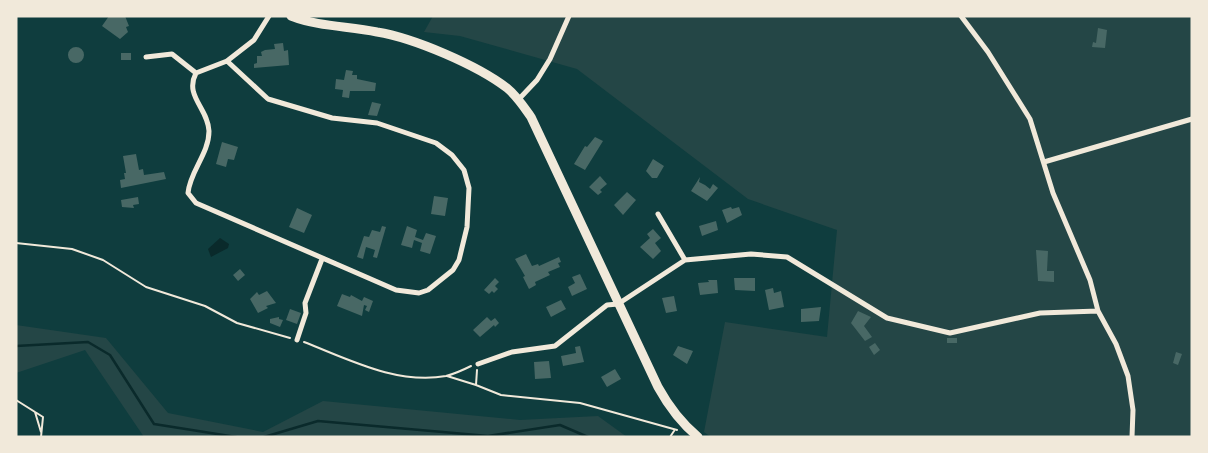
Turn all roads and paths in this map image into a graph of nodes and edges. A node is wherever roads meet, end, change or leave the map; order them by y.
1 (269, 16) edge
2 (291, 16) edge
3 (569, 16) edge
4 (960, 16) edge
5 (146, 57) dead end
6 (227, 61) junction
7 (196, 73) junction
8 (518, 99) junction
9 (1192, 119) edge
10 (1044, 162) junction
11 (658, 214) dead end
12 (16, 243) edge
13 (322, 259) junction
14 (686, 260) junction
15 (618, 304) junction
16 (1098, 311) junction
17 (297, 340) junction
18 (478, 364) junction
19 (446, 376) junction
20 (476, 385) junction
21 (16, 400) edge
22 (35, 410) junction
23 (687, 428) junction
24 (674, 431) junction
25 (42, 436) edge
26 (670, 437) edge
27 (698, 437) edge
28 (1132, 437) edge

1 - 6 street
2 - 8 main road
3 - 8 street
4 - 10 street
5 - 7 street
6 - 7 street
6 - 13 street
7 - 13 street
8 - 15 main road
9 - 10 street
10 - 16 street
11 - 14 street
12 - 17 path
13 - 17 street
14 - 15 street
14 - 16 street
15 - 18 street
15 - 23 main road
16 - 28 street
17 - 19 path
18 - 19 path
18 - 20 path
19 - 20 path
20 - 24 path
21 - 22 path
22 - 25 path
22 - 25 path
23 - 24 path
23 - 27 main road
24 - 26 path

